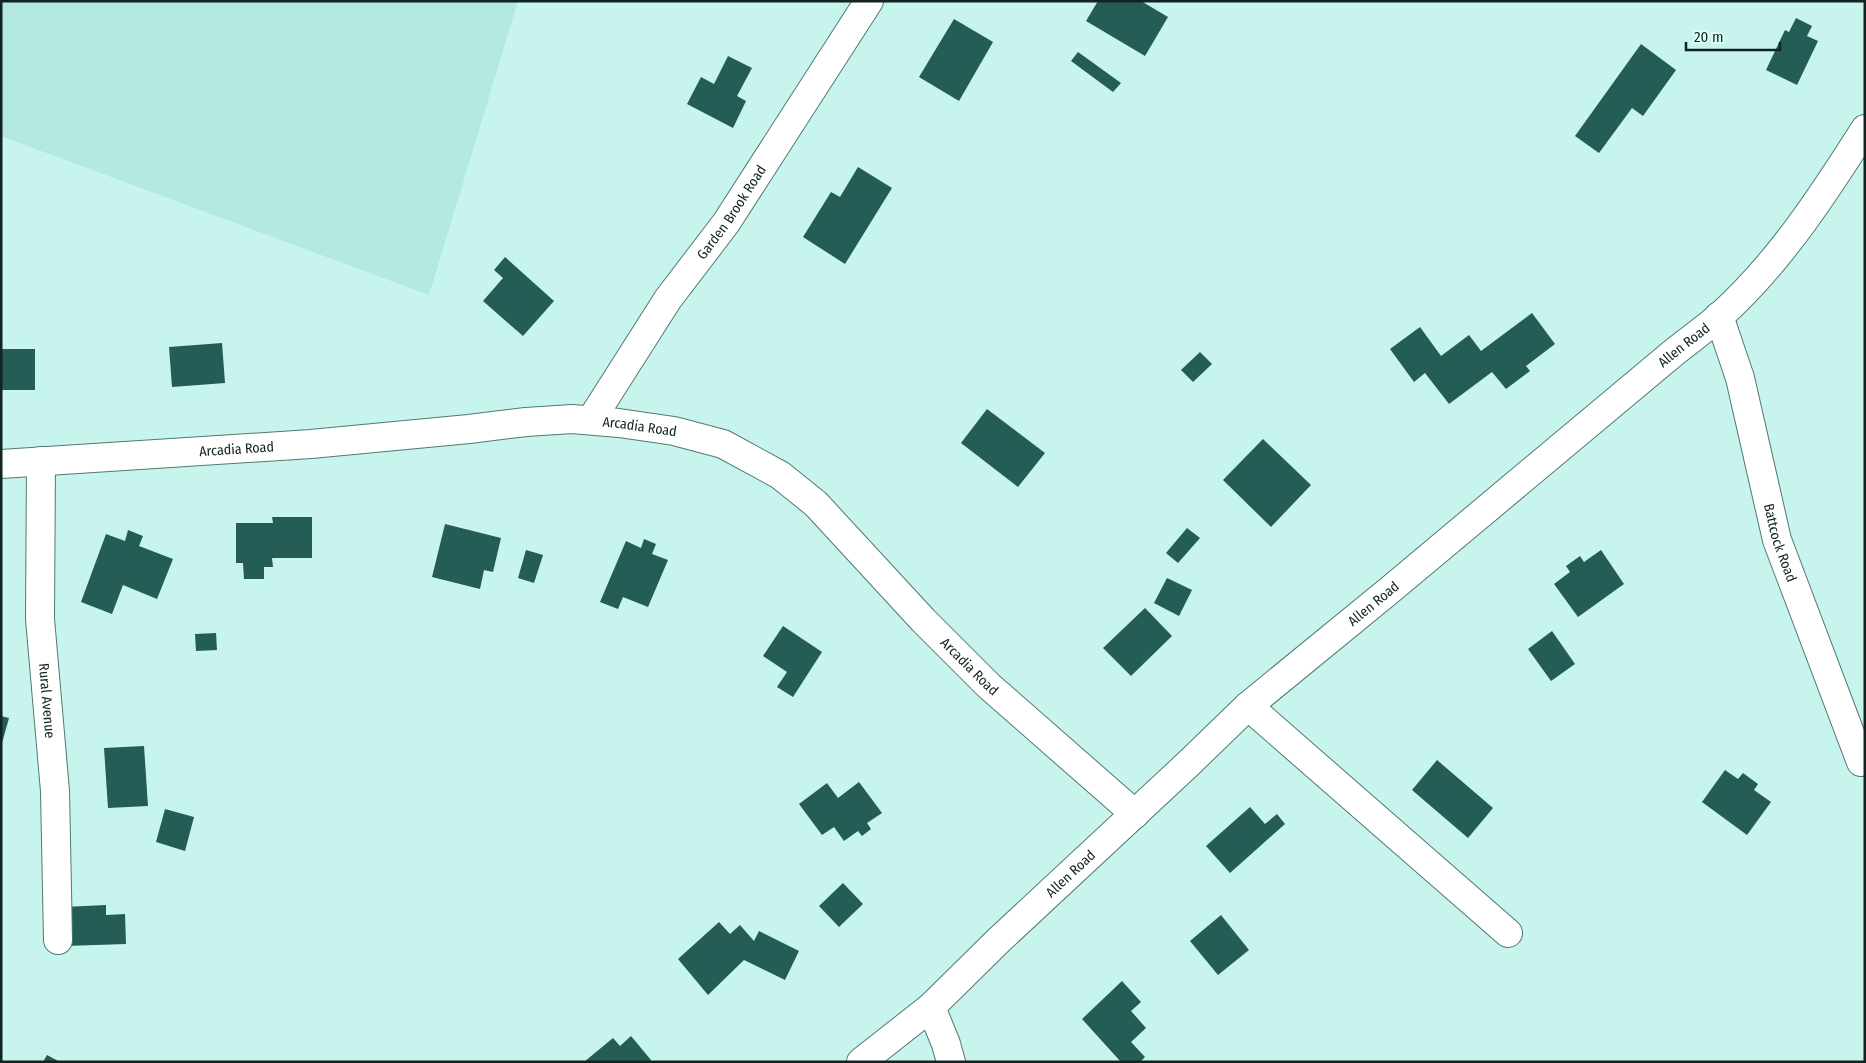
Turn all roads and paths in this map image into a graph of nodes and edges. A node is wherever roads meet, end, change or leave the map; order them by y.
1 (869, 1) edge
2 (1865, 129) edge
3 (1719, 316) junction
4 (590, 420) junction
5 (41, 461) junction
6 (1, 464) edge
7 (1248, 706) junction
8 (1861, 762) dead end
9 (1136, 814) junction
10 (1508, 933) dead end
11 (58, 940) dead end
12 (931, 1007) junction
13 (861, 1062) edge
14 (951, 1062) edge

1 - 4 street, Garden Brook Road
2 - 3 street, Allen Road
3 - 7 street, Allen Road
3 - 8 street, Battcock Road
4 - 5 street, Arcadia Road
4 - 9 street, Arcadia Road
5 - 6 street, Arcadia Road
5 - 11 street, Rural Avenue
7 - 9 street, Allen Road
7 - 10 street
9 - 12 street, Allen Road
12 - 13 street, Allen Road
12 - 14 street

